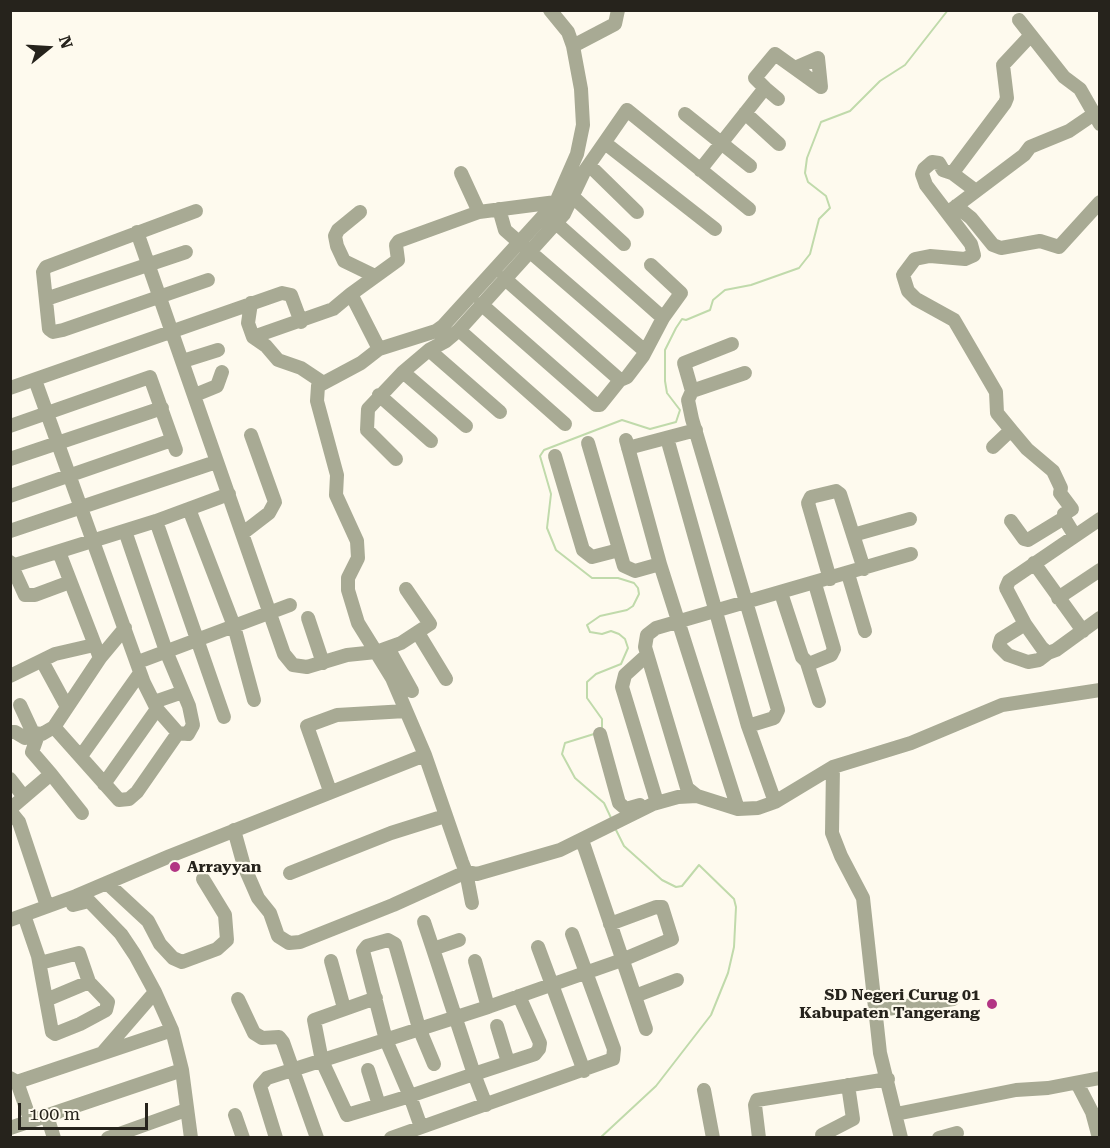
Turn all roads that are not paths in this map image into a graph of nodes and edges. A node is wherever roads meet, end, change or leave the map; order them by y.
1 (618, 10) edge
2 (555, 13) edge
3 (1019, 20) dead end
4 (1030, 34) junction
5 (573, 46) junction
6 (795, 68) dead end
7 (765, 88) junction
8 (778, 99) dead end
9 (745, 113) junction
10 (685, 114) dead end
11 (1097, 119) edge
12 (604, 143) junction
13 (722, 143) junction
14 (779, 144) dead end
15 (589, 165) junction
16 (750, 166) dead end
17 (700, 170) junction
18 (461, 173) dead end
19 (952, 173) junction
20 (976, 191) junction
21 (573, 196) junction
22 (556, 202) junction
23 (1100, 202) edge
24 (499, 209) junction
25 (748, 209) dead end
26 (951, 209) junction
27 (196, 211) dead end
28 (360, 212) dead end
29 (479, 212) junction
30 (637, 212) dead end
31 (556, 223) junction
32 (715, 229) dead end
33 (137, 232) junction
34 (520, 242) junction
35 (624, 244) dead end
36 (186, 252) dead end
37 (531, 252) junction
38 (149, 264) junction
39 (651, 266) dead end
40 (375, 276) junction
41 (504, 278) junction
42 (208, 280) dead end
43 (351, 294) junction
44 (161, 297) junction
45 (46, 299) junction
46 (251, 303) junction
47 (481, 304) junction
48 (663, 318) junction
49 (301, 322) junction
50 (459, 330) junction
51 (171, 331) junction
52 (253, 337) junction
53 (732, 344) dead end
54 (379, 349) junction
55 (218, 350) dead end
56 (429, 350) junction
57 (645, 351) junction
58 (183, 361) junction
59 (222, 372) dead end
60 (403, 372) junction
61 (745, 373) dead end
62 (35, 380) junction
63 (620, 380) junction
64 (321, 382) junction
65 (10, 388) edge
66 (692, 391) junction
67 (379, 394) junction
68 (195, 395) junction
69 (162, 408) junction
70 (500, 412) dead end
71 (48, 413) junction
72 (565, 424) dead end
73 (10, 426) edge
74 (466, 426) dead end
75 (696, 430) junction
76 (1011, 430) junction
77 (251, 435) dead end
78 (667, 438) junction
79 (431, 441) dead end
80 (58, 442) junction
81 (588, 443) dead end
82 (993, 447) dead end
83 (555, 456) dead end
84 (10, 459) edge
85 (396, 459) dead end
86 (216, 462) junction
87 (70, 474) junction
88 (229, 494) junction
89 (10, 496) edge
90 (189, 509) junction
91 (82, 510) junction
92 (1064, 518) junction
93 (910, 519) dead end
94 (1100, 519) edge
95 (156, 521) junction
96 (1011, 521) dead end
97 (10, 531) edge
98 (125, 531) junction
99 (243, 533) junction
100 (853, 535) junction
101 (1075, 536) junction
102 (93, 541) junction
103 (620, 550) junction
104 (59, 552) junction
105 (911, 554) dead end
106 (1034, 563) junction
107 (11, 564) edge
108 (660, 564) junction
109 (864, 569) junction
110 (1100, 570) edge
111 (848, 574) junction
112 (830, 579) junction
113 (70, 582) junction
114 (815, 584) junction
115 (406, 589) dead end
116 (781, 593) junction
117 (1058, 598) junction
118 (748, 603) junction
119 (290, 605) dead end
120 (717, 612) junction
121 (271, 614) junction
122 (308, 618) dead end
123 (443, 618) dead end
124 (1100, 618) edge
125 (680, 622) junction
126 (430, 624) junction
127 (1025, 624) junction
128 (234, 626) junction
129 (125, 628) junction
130 (865, 631) dead end
131 (1083, 631) junction
132 (418, 633) junction
133 (196, 639) junction
134 (382, 650) junction
135 (166, 651) junction
136 (97, 652) junction
137 (1048, 652) junction
138 (647, 655) junction
139 (42, 662) junction
140 (323, 663) junction
141 (807, 663) junction
142 (139, 668) junction
143 (10, 676) edge
144 (446, 679) dead end
145 (1100, 690) edge
146 (412, 691) dead end
147 (183, 692) junction
148 (254, 700) dead end
149 (819, 701) dead end
150 (20, 705) dead end
151 (155, 706) junction
152 (67, 707) junction
153 (406, 711) junction
154 (224, 717) dead end
155 (748, 726) junction
156 (54, 727) junction
157 (10, 732) edge
158 (177, 733) junction
159 (36, 734) junction
160 (600, 734) dead end
161 (425, 754) junction
162 (81, 756) junction
163 (833, 767) junction
164 (51, 774) junction
165 (10, 779) edge
166 (104, 784) junction
167 (330, 791) junction
168 (692, 792) junction
169 (24, 797) junction
170 (656, 799) junction
171 (775, 802) junction
172 (738, 809) junction
173 (10, 810) edge
174 (81, 813) dead end
175 (445, 816) junction
176 (234, 830) junction
177 (17, 837) edge
178 (582, 840) junction
179 (466, 872) junction
180 (290, 873) dead end
181 (203, 879) dead end
182 (107, 883) junction
183 (472, 903) dead end
184 (49, 909) junction
185 (24, 915) junction
186 (10, 920) edge
187 (424, 922) dead end
188 (610, 924) junction
189 (572, 934) dead end
190 (459, 940) dead end
191 (538, 947) dead end
192 (433, 949) junction
193 (622, 960) junction
194 (331, 961) dead end
195 (475, 961) dead end
196 (40, 963) junction
197 (586, 973) junction
198 (677, 980) dead end
199 (89, 982) junction
200 (553, 983) junction
201 (155, 992) junction
202 (519, 996) junction
203 (635, 996) junction
204 (376, 998) junction
205 (238, 999) dead end
206 (953, 999) dead end
207 (46, 1000) junction
208 (488, 1007) junction
209 (344, 1008) junction
210 (874, 1011) junction
211 (454, 1019) junction
212 (497, 1026) dead end
213 (419, 1028) junction
214 (646, 1029) dead end
215 (172, 1030) junction
216 (386, 1040) junction
217 (102, 1053) junction
218 (322, 1061) junction
219 (508, 1062) junction
220 (434, 1064) dead end
221 (292, 1069) junction
222 (182, 1070) junction
223 (368, 1070) dead end
224 (584, 1071) junction
225 (474, 1074) junction
226 (1100, 1078) edge
227 (888, 1079) junction
228 (14, 1080) edge
229 (1077, 1083) junction
230 (849, 1085) junction
231 (704, 1090) dead end
232 (410, 1096) junction
233 (379, 1105) junction
234 (486, 1105) junction
235 (186, 1110) junction
236 (896, 1114) junction
237 (235, 1115) dead end
238 (47, 1116) junction
239 (31, 1122) junction
240 (421, 1127) junction
241 (14, 1131) edge
242 (957, 1133) dead end
243 (54, 1137) edge
244 (108, 1137) edge
245 (191, 1137) edge
246 (243, 1137) edge
247 (276, 1137) edge
248 (317, 1137) edge
249 (391, 1137) edge
250 (713, 1137) edge
251 (759, 1137) edge
252 (818, 1137) edge
253 (901, 1137) edge
254 (939, 1137) edge
255 (1099, 1137) edge

1 - 5 street
2 - 5 street
3 - 4 street
4 - 11 street
4 - 19 street
5 - 22 street
6 - 7 street
7 - 8 street
7 - 9 street
9 - 13 street
9 - 14 street
10 - 13 street
11 - 20 street
12 - 15 street
12 - 17 street
12 - 32 street
13 - 16 street
13 - 17 street
15 - 21 street
15 - 30 street
17 - 25 street
18 - 29 street
19 - 20 street
19 - 26 street
20 - 26 street
21 - 31 street
21 - 35 street
22 - 24 street
22 - 34 street
23 - 26 street
24 - 29 street
24 - 34 street
26 - 76 street
27 - 33 street
28 - 40 street
29 - 40 street
31 - 37 street
31 - 48 street
33 - 38 street
33 - 45 street
34 - 37 street
34 - 54 street
36 - 38 street
37 - 41 street
37 - 57 street
38 - 44 street
38 - 45 street
39 - 48 street
40 - 43 street
41 - 47 street
41 - 63 street
42 - 44 street
43 - 49 street
43 - 54 street
44 - 45 street
44 - 51 street
46 - 49 street
46 - 51 street
46 - 52 street
47 - 50 street
47 - 63 street
48 - 57 street
49 - 52 street
50 - 56 street
50 - 72 street
51 - 58 street
51 - 62 street
52 - 64 street
53 - 66 street
54 - 64 street
55 - 58 street
56 - 60 street
56 - 70 street
57 - 63 street
58 - 68 street
59 - 68 street
60 - 67 street
60 - 74 street
61 - 66 street
62 - 65 street
62 - 71 street
64 - 134 street
66 - 75 street
67 - 79 street
67 - 85 street
68 - 86 street
69 - 71 street
69 - 80 street
69 - 87 street
71 - 73 street
71 - 80 street
75 - 78 street
75 - 118 street
76 - 82 street
76 - 92 street
77 - 99 street
78 - 108 street
78 - 120 street
80 - 84 street
80 - 87 street
81 - 103 street
83 - 103 street
86 - 88 street
86 - 91 street
87 - 89 street
87 - 91 street
88 - 90 street
88 - 99 street
90 - 95 street
90 - 128 street
91 - 97 street
91 - 102 street
92 - 96 street
92 - 101 street
93 - 100 street
94 - 101 street
95 - 98 street
95 - 133 street
98 - 102 street
98 - 135 street
99 - 121 street
100 - 109 street
100 - 112 street
101 - 106 street
102 - 104 street
102 - 129 street
103 - 108 street
104 - 107 street
104 - 113 street
105 - 109 street
106 - 117 street
106 - 127 street
107 - 113 street
108 - 125 street
109 - 111 street
110 - 117 street
111 - 112 street
111 - 130 street
112 - 114 street
113 - 136 street
114 - 116 street
114 - 141 street
115 - 126 street
116 - 118 street
116 - 141 street
117 - 131 street
118 - 120 street
118 - 155 street
119 - 121 street
120 - 125 street
120 - 155 street
121 - 128 street
121 - 140 street
122 - 140 street
123 - 126 street
124 - 131 street
125 - 138 street
125 - 172 street
126 - 132 street
127 - 137 street
127 - 137 street
128 - 133 street
128 - 148 street
129 - 136 street
129 - 142 street
131 - 137 street
132 - 134 street
132 - 144 street
133 - 135 street
133 - 154 street
134 - 140 street
134 - 146 street
134 - 153 street
135 - 142 street
135 - 147 street
136 - 139 street
136 - 152 street
138 - 168 street
138 - 170 street
139 - 143 street
139 - 152 street
141 - 149 street
142 - 151 street
142 - 162 street
145 - 163 street
147 - 151 street
147 - 158 street
150 - 159 street
151 - 158 street
151 - 166 street
152 - 156 street
153 - 161 street
153 - 167 street
155 - 171 street
156 - 159 street
156 - 162 street
157 - 159 street
158 - 166 street
159 - 164 street
160 - 170 street
161 - 167 street
161 - 175 street
162 - 166 street
163 - 171 street
163 - 210 street
164 - 169 street
164 - 174 street
165 - 169 street
167 - 176 street
168 - 170 street
168 - 172 street
168 - 178 street
169 - 173 street
171 - 172 street
173 - 177 street
175 - 179 street
175 - 180 street
176 - 179 street
176 - 182 street
177 - 184 street
178 - 179 street
178 - 188 street
179 - 183 street
181 - 182 street
182 - 184 street
184 - 185 street
184 - 201 street
185 - 186 street
185 - 196 street
187 - 192 street
188 - 193 street
188 - 193 street
189 - 197 street
190 - 192 street
191 - 200 street
192 - 211 street
193 - 197 street
193 - 203 street
194 - 209 street
195 - 208 street
196 - 199 street
196 - 207 street
197 - 200 street
197 - 224 street
198 - 203 street
199 - 207 street
199 - 207 street
200 - 202 street
200 - 224 street
201 - 215 street
201 - 217 street
202 - 208 street
202 - 219 street
203 - 214 street
204 - 209 street
204 - 213 street
204 - 216 street
205 - 221 street
206 - 210 street
208 - 211 street
209 - 218 street
210 - 227 street
211 - 213 street
211 - 225 street
212 - 219 street
213 - 216 street
213 - 220 street
215 - 217 street
215 - 222 street
216 - 218 street
216 - 232 street
217 - 228 street
218 - 221 street
218 - 233 street
219 - 225 street
221 - 247 street
221 - 248 street
222 - 235 street
222 - 238 street
223 - 233 street
224 - 234 street
225 - 232 street
225 - 234 street
226 - 229 street
227 - 230 street
227 - 236 street
228 - 239 street
229 - 236 street
229 - 255 street
230 - 251 street
230 - 252 street
231 - 250 street
232 - 233 street
232 - 240 street
234 - 240 street
235 - 244 street
235 - 245 street
236 - 253 street
237 - 246 street
238 - 239 street
238 - 243 street
239 - 241 street
240 - 249 street
242 - 254 street

